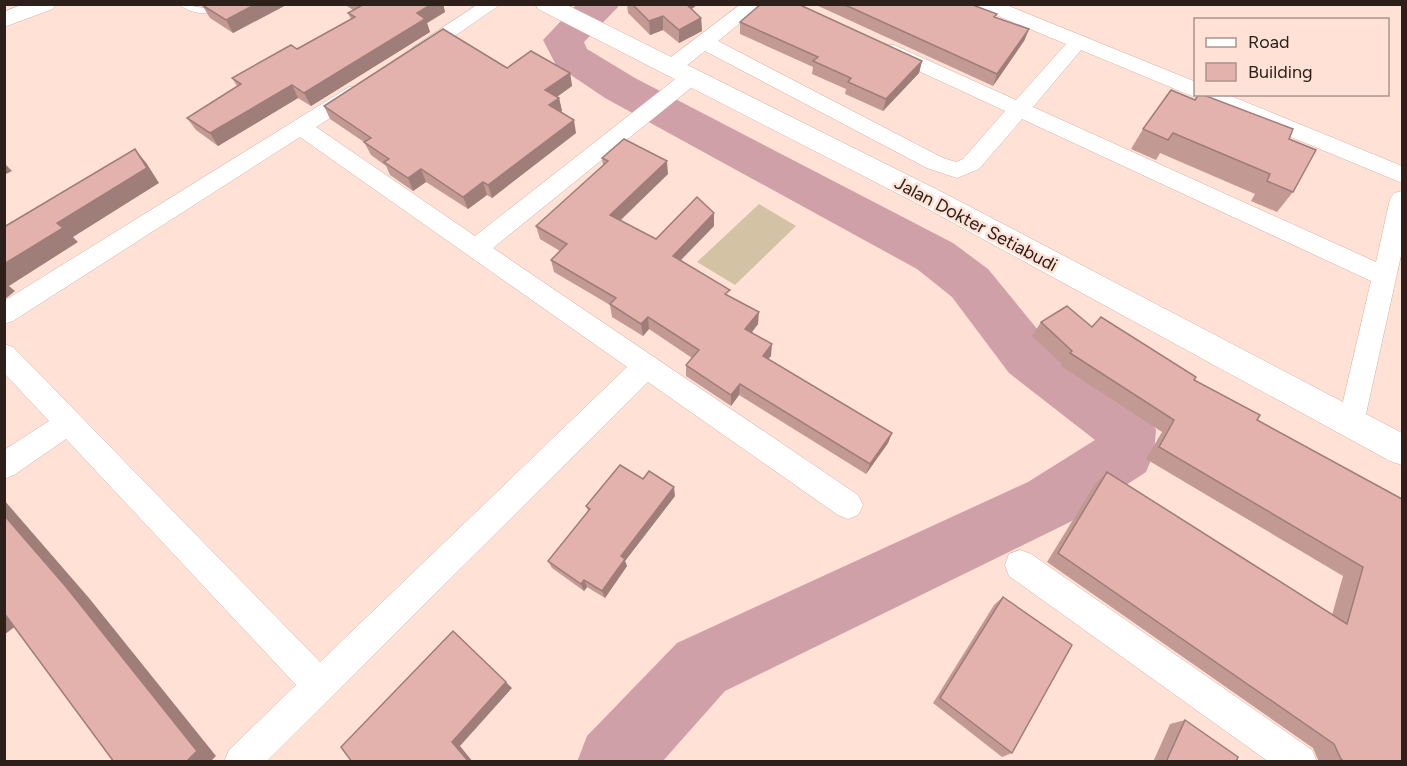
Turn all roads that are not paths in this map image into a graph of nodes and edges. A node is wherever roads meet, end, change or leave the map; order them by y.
1 (183, 4) edge
2 (225, 4) edge
3 (492, 4) edge
4 (754, 4) edge
5 (986, 4) edge
6 (45, 5) edge
7 (554, 9) edge
8 (4, 20) edge
9 (866, 39) edge
10 (704, 42) junction
11 (1078, 42) junction
12 (396, 66) edge
13 (377, 78) edge
14 (676, 81) junction
15 (1194, 89) edge
16 (1211, 96) edge
17 (1019, 109) junction
18 (300, 128) junction
19 (1402, 175) edge
20 (1402, 199) edge
21 (475, 249) junction
22 (1386, 277) junction
23 (4, 314) edge
24 (4, 355) edge
25 (645, 367) junction
26 (68, 423) junction
27 (1352, 423) junction
28 (1402, 450) edge
29 (4, 466) edge
30 (848, 505) dead end
31 (1020, 565) dead end
32 (319, 685) junction
33 (241, 762) edge
34 (1300, 762) edge

1 - 2 lane
3 - 12 street
4 - 10 street
5 - 11 street
6 - 8 main road
7 - 14 main road, Jalan Dokter Setiabudi
9 - 17 street
10 - 14 street
10 - 17 street
11 - 15 street
11 - 17 street
13 - 18 street
14 - 21 street
14 - 27 main road, Jalan Dokter Setiabudi
16 - 19 street
17 - 22 street
18 - 21 street
18 - 23 street
20 - 22 street
21 - 25 street
22 - 27 street
24 - 26 street
25 - 30 street
25 - 32 street
26 - 29 street
26 - 32 street
27 - 28 main road, Jalan Dokter Setiabudi
31 - 34 street
32 - 33 street

